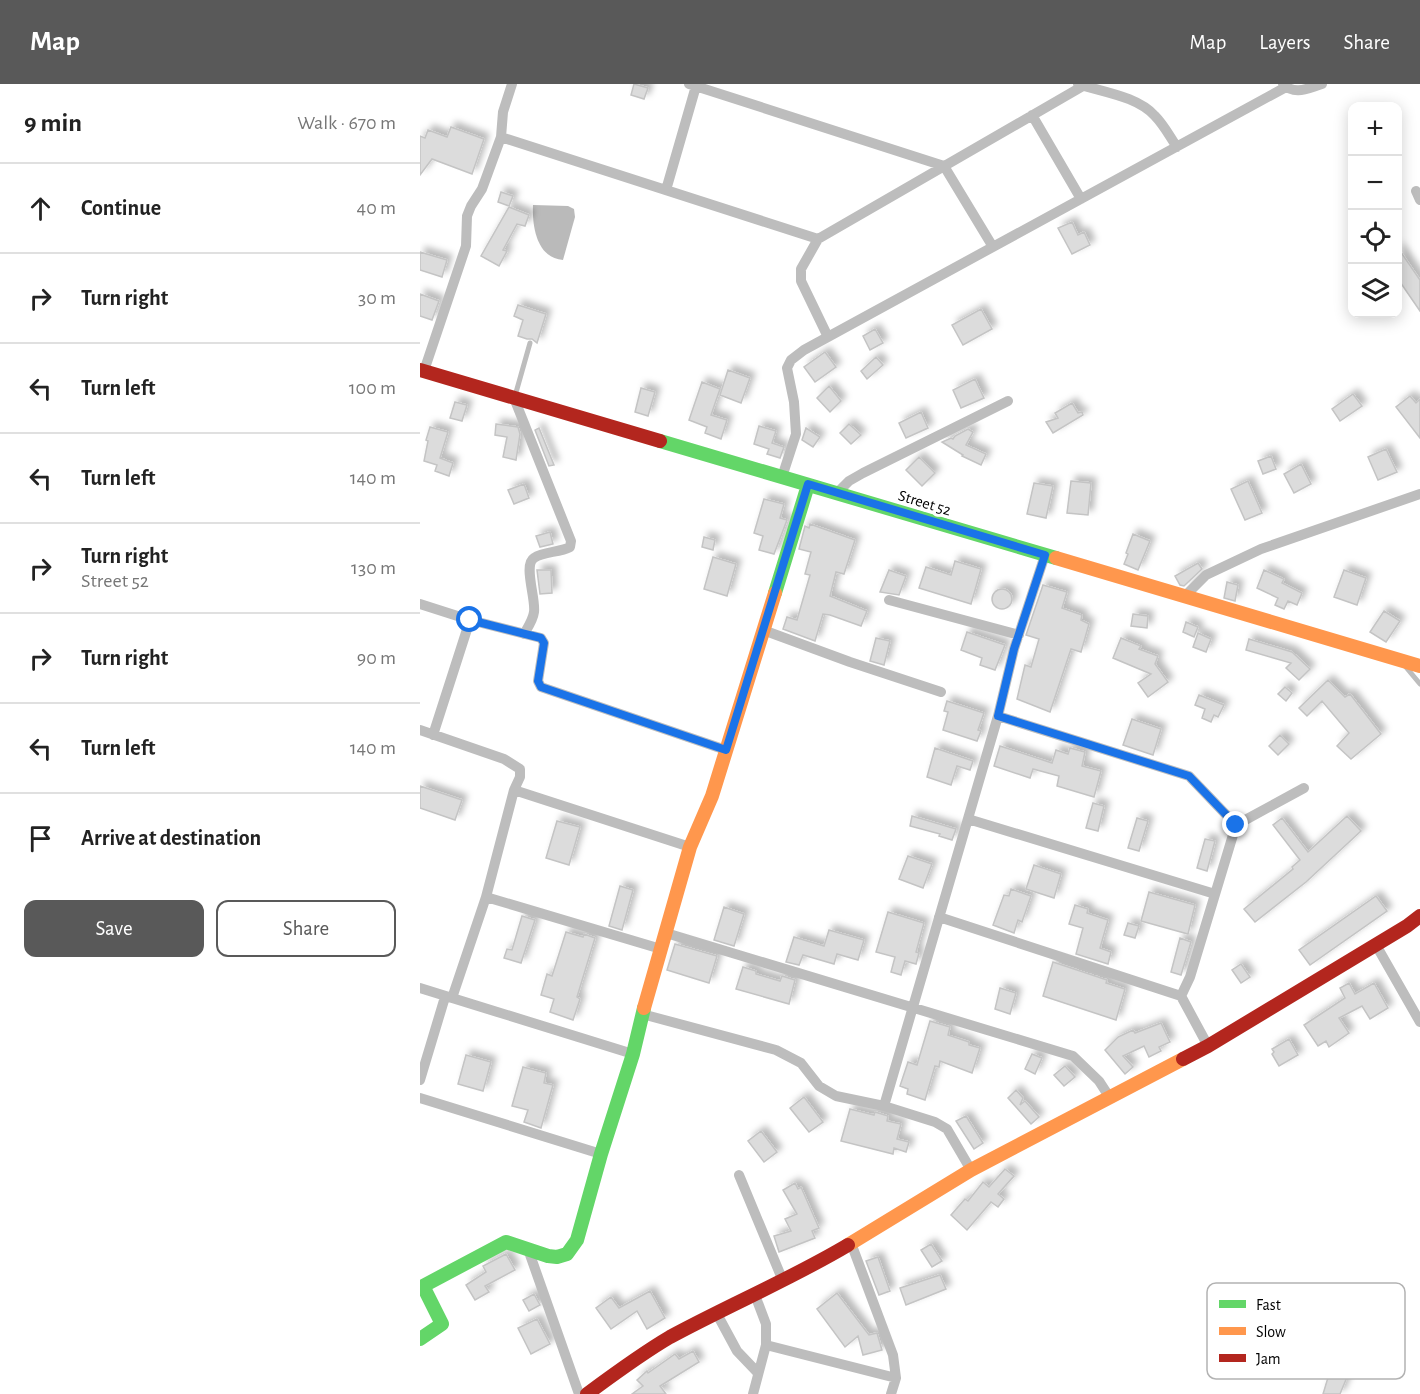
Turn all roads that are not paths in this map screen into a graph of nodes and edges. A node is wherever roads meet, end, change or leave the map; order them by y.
1 (512, 84) edge
2 (1322, 84) edge
3 (692, 85) edge
4 (1080, 85) edge
5 (1285, 85) edge
6 (1032, 115) junction
7 (501, 137) junction
8 (1177, 147) junction
9 (944, 166) junction
10 (666, 190) junction
11 (1081, 199) junction
12 (818, 239) junction
13 (993, 247) junction
14 (828, 337) junction
15 (530, 343) dead end
16 (422, 370) edge
17 (514, 398) junction
18 (1008, 401) dead end
19 (782, 477) junction
20 (808, 484) junction
21 (837, 493) junction
22 (1420, 494) edge
23 (1045, 555) junction
24 (1185, 596) junction
25 (889, 600) dead end
26 (420, 604) edge
27 (470, 620) junction
28 (763, 630) junction
29 (524, 634) junction
30 (1019, 635) junction
31 (1401, 660) junction
32 (1420, 666) edge
33 (1420, 684) edge
34 (941, 692) dead end
35 (998, 716) junction
36 (420, 730) edge
37 (433, 735) junction
38 (726, 750) junction
39 (1304, 788) dead end
40 (514, 790) junction
41 (968, 819) junction
42 (1236, 825) junction
43 (690, 846) junction
44 (1215, 894) junction
45 (486, 897) junction
46 (1420, 916) edge
47 (939, 917) junction
48 (666, 933) junction
49 (1376, 945) junction
50 (661, 949) junction
51 (420, 988) edge
52 (1181, 996) junction
53 (448, 997) junction
54 (913, 1008) junction
55 (642, 1014) junction
56 (1420, 1022) edge
57 (1208, 1046) junction
58 (633, 1054) junction
59 (420, 1080) edge
60 (420, 1098) edge
61 (1110, 1098) junction
62 (884, 1106) junction
63 (601, 1154) junction
64 (971, 1170) junction
65 (739, 1175) dead end
66 (851, 1243) junction
67 (528, 1249) junction
68 (783, 1281) junction
69 (755, 1295) junction
70 (717, 1314) junction
71 (420, 1339) edge
72 (766, 1345) junction
73 (758, 1373) junction
74 (896, 1377) junction
75 (579, 1394) edge
76 (587, 1394) edge
77 (753, 1394) edge
78 (891, 1394) edge

1 - 7 street
2 - 5 street
3 - 9 street
3 - 10 street
4 - 6 street
4 - 8 street
5 - 8 street
6 - 9 street
6 - 11 street
7 - 10 street
7 - 16 street
8 - 11 street
9 - 12 street
9 - 13 street
10 - 12 street
11 - 13 street
12 - 14 street
13 - 14 street
14 - 19 street
15 - 17 lane
16 - 17 street, Street 52
17 - 19 street, Street 52
17 - 29 street
18 - 21 street
19 - 20 street, Street 52
20 - 21 street, Street 52
20 - 28 street
21 - 23 street, Street 52
22 - 24 street
23 - 24 street, Street 52
23 - 30 street
24 - 31 street, Street 52
25 - 30 street
26 - 27 street
27 - 29 street
27 - 37 street
28 - 34 street
28 - 38 street
29 - 38 street
30 - 35 street
31 - 32 street, Street 52
31 - 33 lane
35 - 41 street
35 - 42 street
36 - 37 street
37 - 40 street
38 - 43 street
39 - 42 street
40 - 43 street
40 - 45 street
41 - 44 street
41 - 47 street
42 - 44 street
43 - 48 street
44 - 52 street
45 - 50 street
45 - 53 street
46 - 49 street
47 - 52 street
47 - 54 street
48 - 50 street
48 - 54 street
49 - 56 street
49 - 57 street
50 - 55 street
51 - 53 street
52 - 57 street
53 - 58 street
53 - 59 street
54 - 61 street
54 - 62 street
55 - 58 street
55 - 62 street
57 - 61 street
58 - 63 street
60 - 63 street
61 - 64 street
62 - 64 street
63 - 67 street
64 - 66 street
65 - 68 street
66 - 68 street
66 - 74 street
67 - 71 street
67 - 75 street
68 - 69 street
69 - 70 street
69 - 72 street
70 - 73 street
70 - 76 street
72 - 73 street
72 - 74 street
73 - 77 street
74 - 78 street

